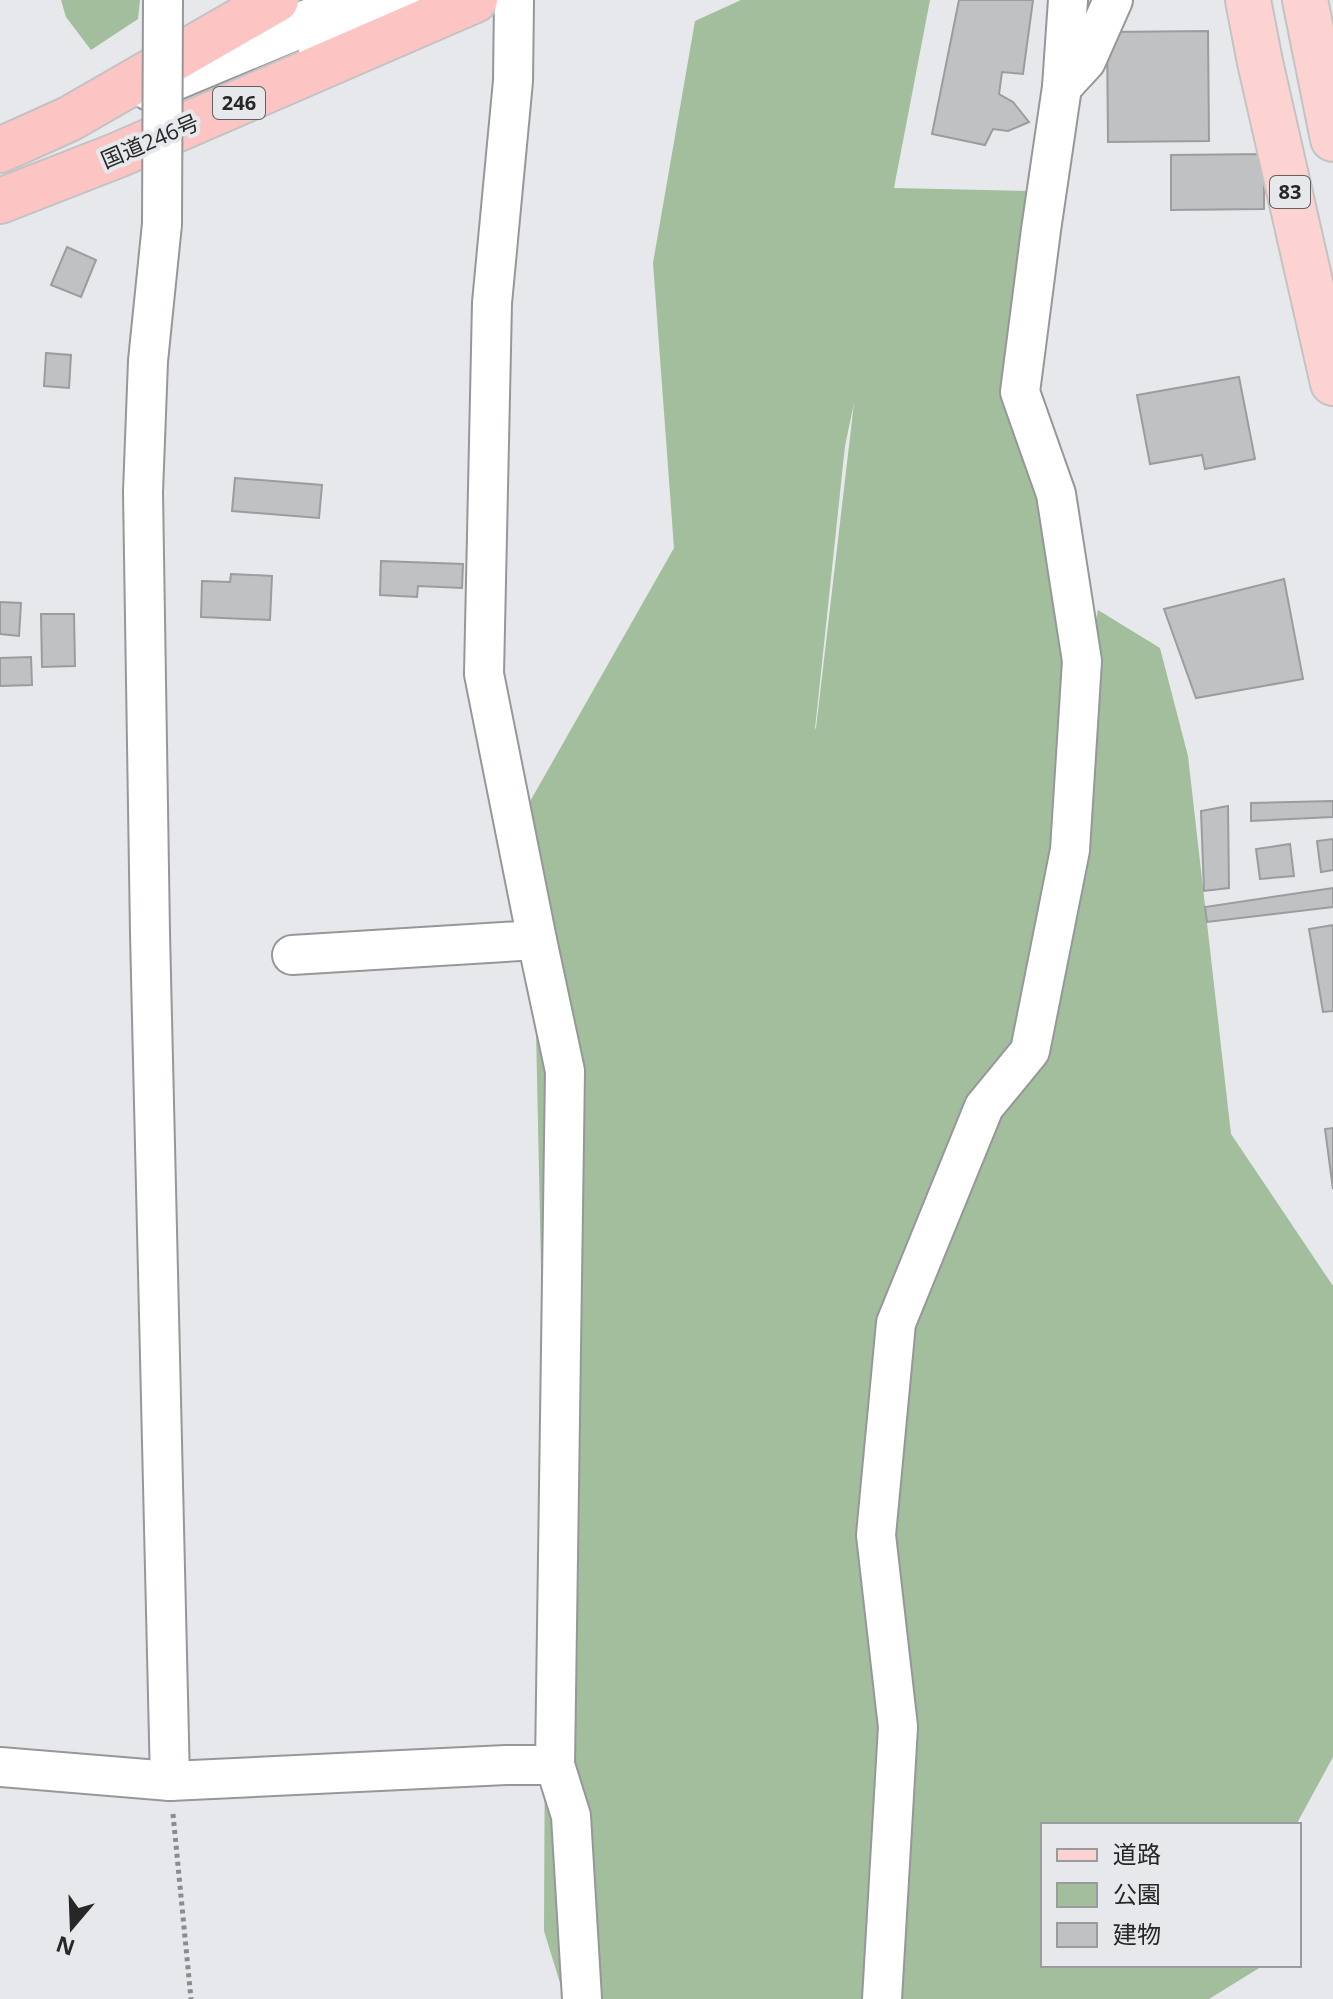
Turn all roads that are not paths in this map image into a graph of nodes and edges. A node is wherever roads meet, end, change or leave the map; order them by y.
1 (163, 0) edge
2 (276, 0) edge
3 (361, 0) edge
4 (411, 0) edge
5 (475, 0) edge
6 (514, 0) edge
7 (1068, 0) edge
8 (1113, 0) edge
9 (1248, 0) edge
10 (1305, 0) edge
11 (1062, 87) junction
12 (69, 119) junction
13 (1333, 139) edge
14 (0, 150) edge
15 (118, 155) junction
16 (0, 201) edge
17 (1333, 383) edge
18 (537, 940) junction
19 (292, 955) dead end
20 (555, 1765) junction
21 (0, 1767) edge
22 (170, 1781) junction
23 (582, 1999) edge
24 (882, 1999) edge

1 - 22 street, bridge
2 - 12 highway
3 - 12 street
4 - 15 street
5 - 15 highway, 国道246号 / 246
6 - 18 street
7 - 11 street
8 - 11 street
9 - 17 main road, 83
10 - 13 main road
11 - 24 street
12 - 14 highway
15 - 16 highway, 国道246号 / 246
18 - 19 street
18 - 20 street
20 - 22 street
20 - 23 street
21 - 22 street

